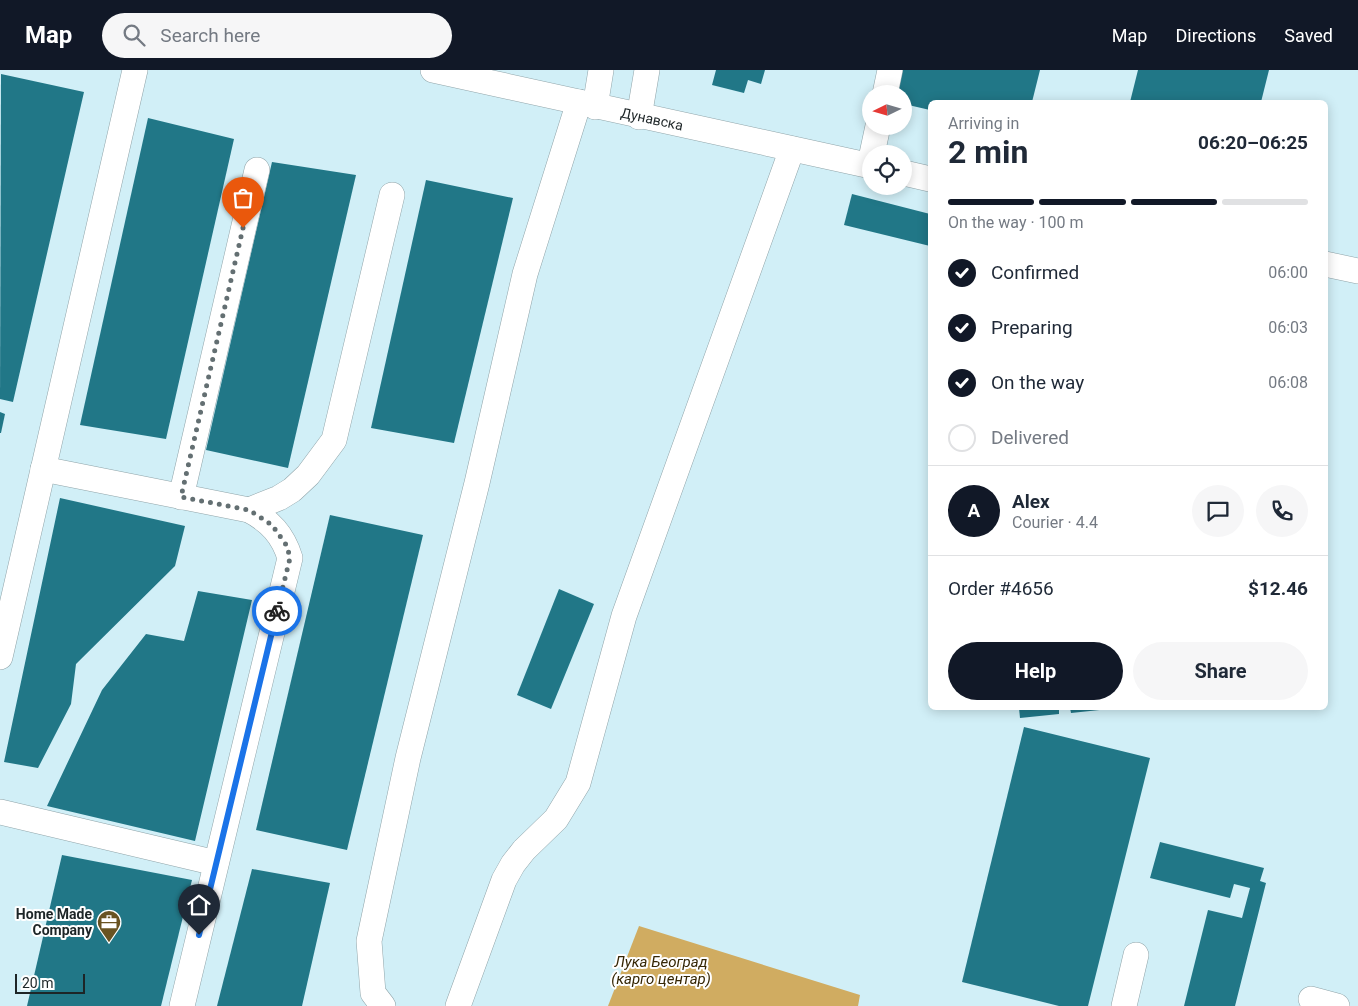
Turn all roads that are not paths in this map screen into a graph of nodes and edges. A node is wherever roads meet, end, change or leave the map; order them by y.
1 (136, 70) edge
2 (433, 70) edge
3 (601, 70) edge
4 (647, 70) edge
5 (890, 70) edge
6 (887, 85) edge
7 (587, 104) junction
8 (639, 117) junction
9 (792, 149) junction
10 (862, 160) edge
11 (257, 170) dead end
12 (912, 176) edge
13 (928, 179) edge
14 (392, 194) dead end
15 (1328, 265) edge
16 (1358, 271) edge
17 (43, 469) junction
18 (181, 497) junction
19 (249, 510) junction
20 (0, 657) edge
21 (0, 812) edge
22 (216, 863) junction
23 (1136, 955) dead end
24 (1311, 999) dead end
25 (373, 1002) edge
26 (182, 1006) edge
27 (458, 1006) edge
28 (1124, 1006) edge
29 (1337, 1006) edge

1 - 17 street
2 - 7 street, Дунавска
3 - 7 street
4 - 8 street
5 - 6 street
7 - 8 street, Дунавска
7 - 25 street
8 - 9 street, Дунавска
9 - 10 street, Дунавска
9 - 27 street
11 - 18 street
12 - 13 street
14 - 19 street
15 - 16 street
17 - 18 street
17 - 20 street
18 - 19 street
19 - 22 street
21 - 22 street
22 - 26 street
23 - 28 street
24 - 29 street

